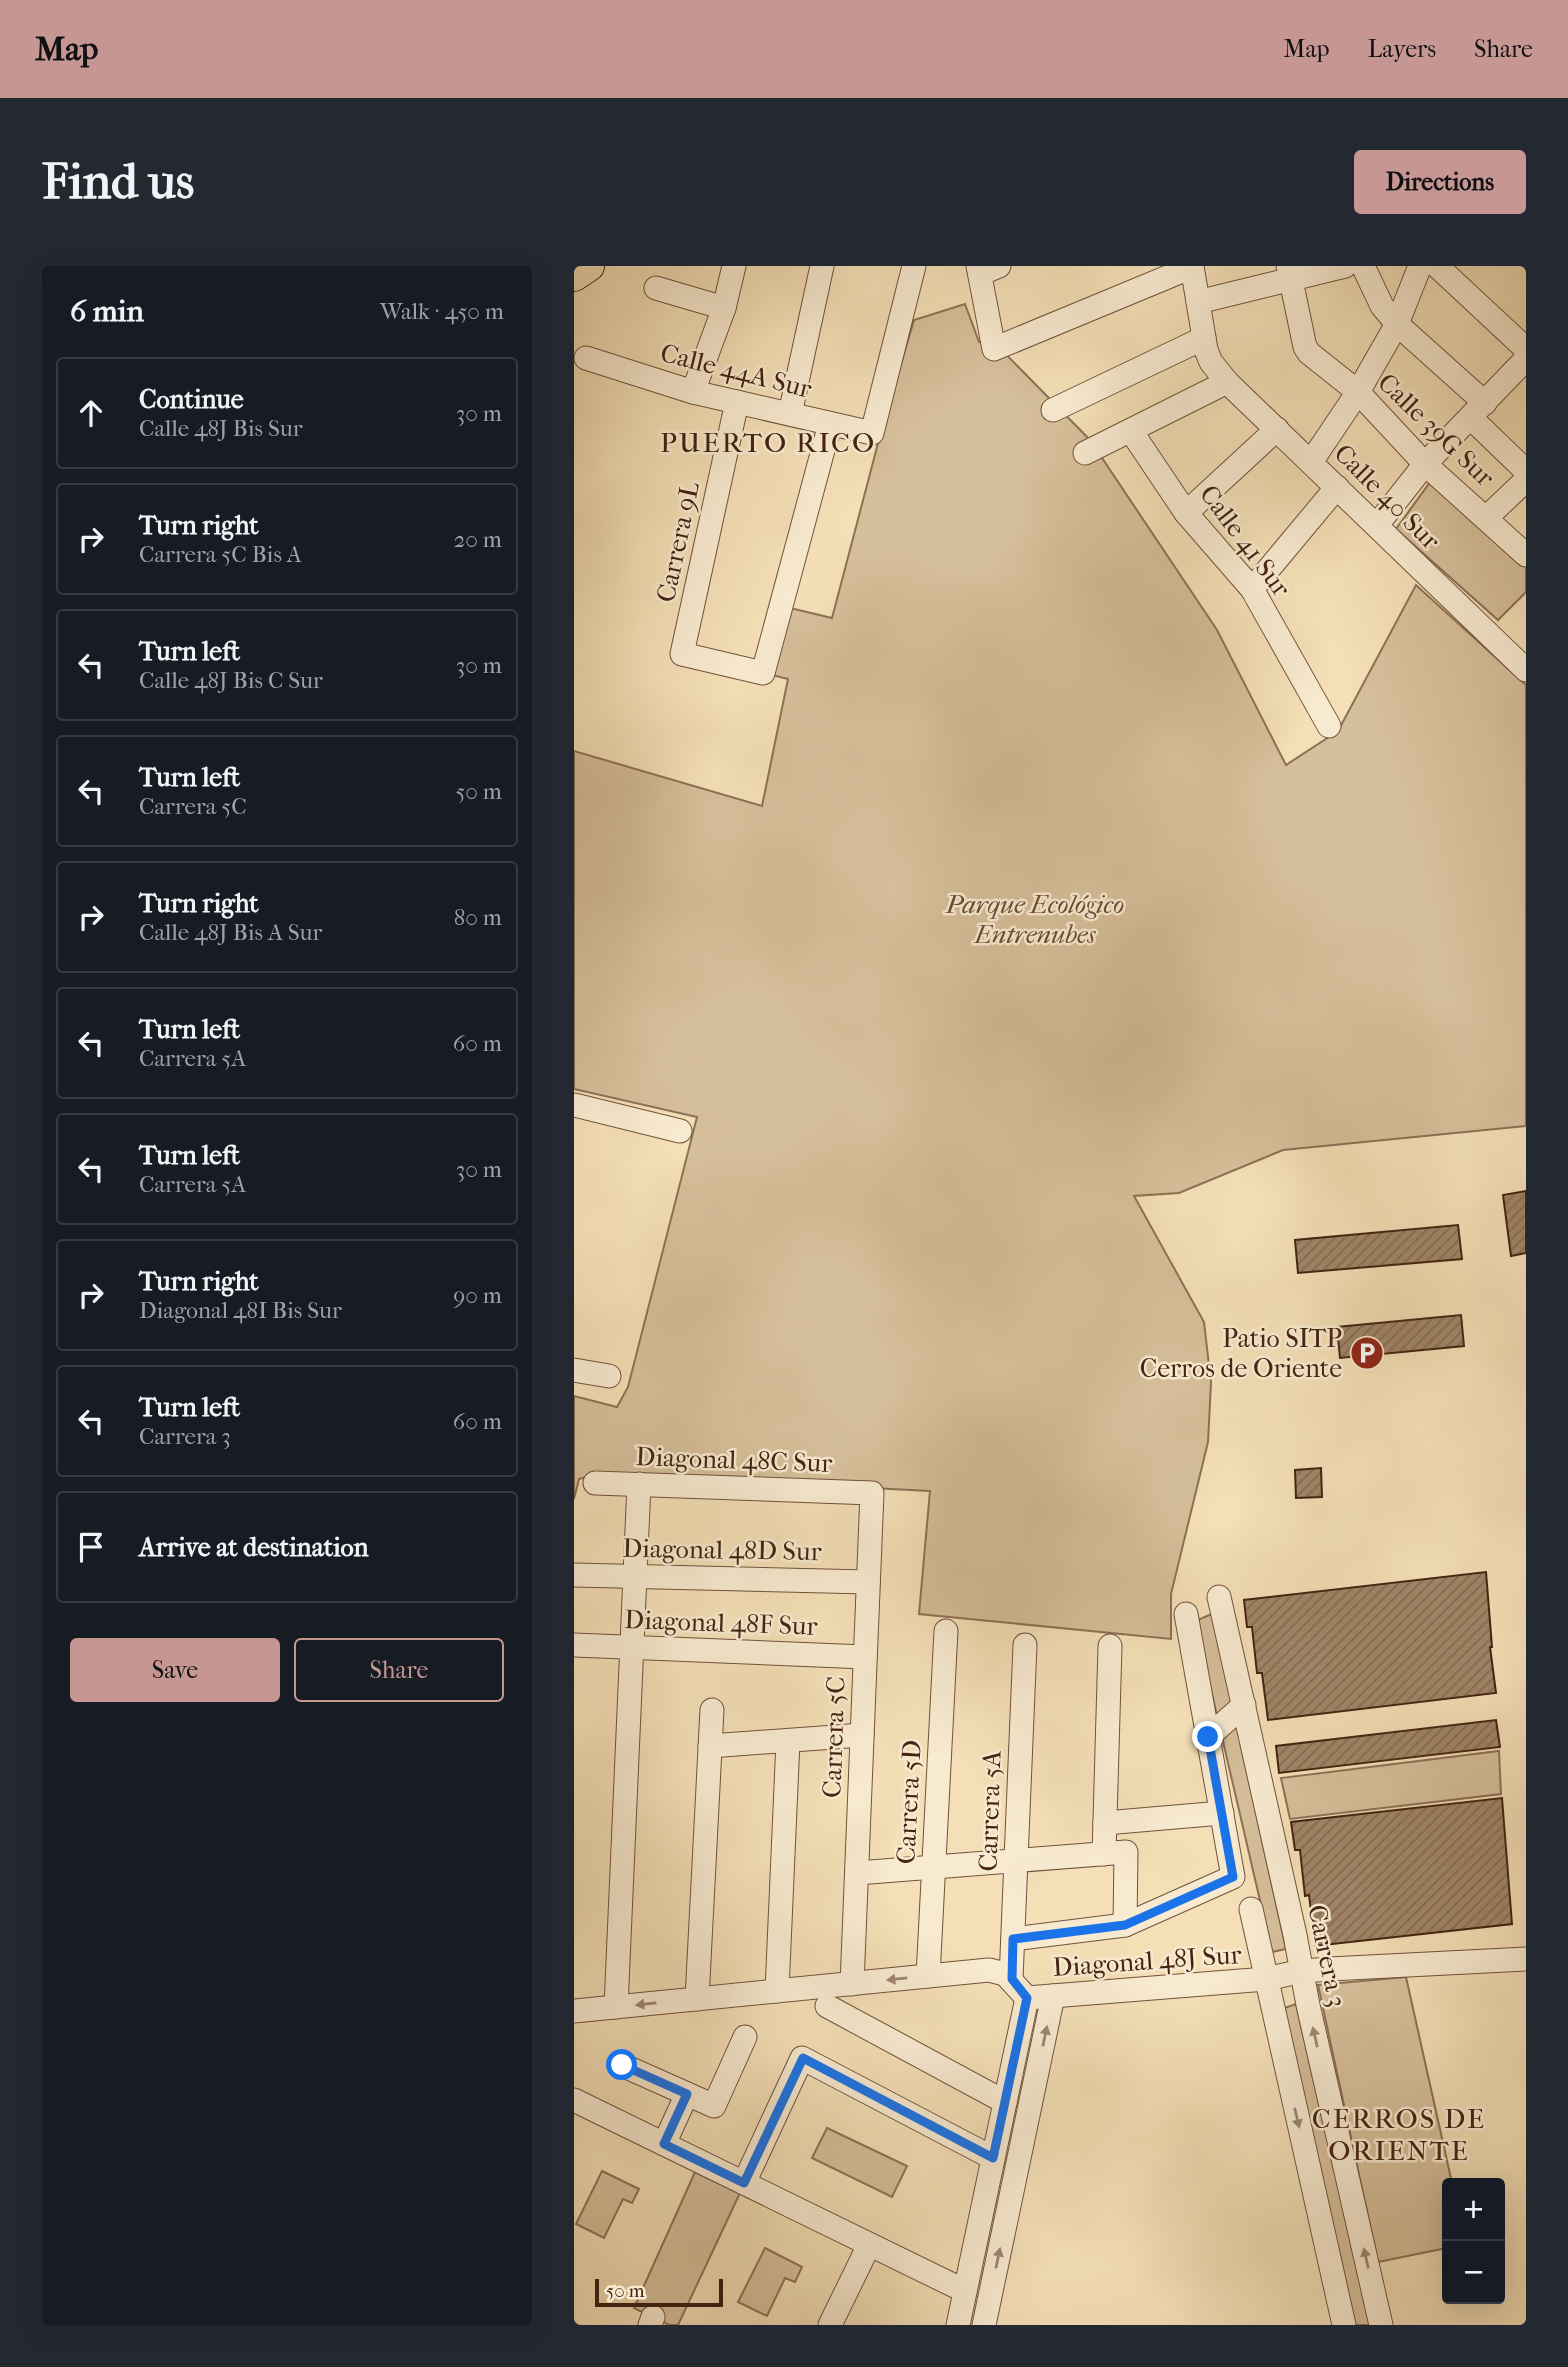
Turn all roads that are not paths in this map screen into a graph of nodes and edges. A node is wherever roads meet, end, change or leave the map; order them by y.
1 (589, 266) edge
2 (734, 266) edge
3 (822, 266) edge
4 (914, 266) edge
5 (1192, 266) edge
6 (1345, 266) edge
7 (1363, 266) edge
8 (1420, 266) edge
9 (1437, 266) edge
10 (986, 269) edge
11 (1289, 272) edge
12 (574, 276) edge
13 (656, 288) dead end
14 (1198, 302) junction
15 (724, 308) junction
16 (1397, 324) junction
17 (1204, 338) junction
18 (1526, 349) edge
19 (586, 358) dead end
20 (1526, 359) edge
21 (1227, 382) junction
22 (693, 392) junction
23 (1357, 392) junction
24 (737, 402) junction
25 (1053, 410) dead end
26 (1478, 410) junction
27 (790, 414) junction
28 (830, 424) junction
29 (1277, 429) junction
30 (1131, 431) junction
31 (1085, 453) dead end
32 (1311, 462) junction
33 (1425, 464) junction
34 (1526, 471) edge
35 (1526, 480) edge
36 (1337, 487) junction
37 (1186, 513) junction
38 (1486, 518) junction
39 (1377, 525) junction
40 (1526, 555) edge
41 (1252, 589) junction
42 (1526, 670) edge
43 (1329, 726) dead end
44 (574, 1105) edge
45 (680, 1131) dead end
46 (574, 1370) edge
47 (609, 1376) dead end
48 (595, 1483) dead end
49 (639, 1484) junction
50 (872, 1493) joint
51 (574, 1575) edge
52 (635, 1577) junction
53 (868, 1582) junction
54 (1219, 1597) dead end
55 (1186, 1614) dead end
56 (946, 1631) dead end
57 (574, 1645) edge
58 (1025, 1645) dead end
59 (631, 1647) junction
60 (1110, 1647) dead end
61 (865, 1657) junction
62 (1244, 1705) junction
63 (712, 1710) dead end
64 (862, 1735) junction
65 (1208, 1737) junction
66 (788, 1741) junction
67 (710, 1746) junction
68 (1222, 1813) junction
69 (1105, 1823) junction
70 (1115, 1853) junction
71 (1016, 1861) junction
72 (933, 1867) junction
73 (857, 1873) junction
74 (1251, 1909) dead end
75 (1125, 1925) junction
76 (1013, 1939) junction
77 (1526, 1959) edge
78 (1302, 1971) junction
79 (928, 1976) junction
80 (1012, 1979) junction
81 (1266, 1979) junction
82 (852, 1984) junction
83 (777, 1991) junction
84 (1053, 1996) junction
85 (1027, 1998) junction
86 (697, 1999) junction
87 (827, 2006) dead end
88 (616, 2007) junction
89 (574, 2011) edge
90 (746, 2037) dead end
91 (622, 2065) dead end
92 (687, 2094) junction
93 (1005, 2102) junction
94 (575, 2103) edge
95 (664, 2144) junction
96 (993, 2158) junction
97 (744, 2183) junction
98 (869, 2245) junction
99 (965, 2291) junction
100 (830, 2325) edge
101 (958, 2325) edge
102 (984, 2325) edge
103 (1344, 2325) edge
104 (1381, 2325) edge

1 - 12 main road
2 - 15 street
3 - 27 street
4 - 28 street, Calle 44A Sur
5 - 10 street
5 - 14 street
6 - 11 street
7 - 16 street
8 - 16 street
9 - 18 street
11 - 14 street
11 - 23 street, Calle 39G Sur
13 - 15 street
14 - 17 street
15 - 22 street
16 - 23 street
16 - 26 street
17 - 21 street, Calle 40 Sur
17 - 25 street
19 - 22 street, Calle 44A Sur
20 - 26 street
21 - 29 street, Calle 40 Sur
21 - 30 street
22 - 24 street, Calle 44A Sur
23 - 32 street
23 - 33 street, Calle 39G Sur
24 - 27 street, Calle 44A Sur
24 - 28 street, Carrera 9L
26 - 33 street
26 - 34 street
27 - 28 street, Calle 44A Sur
29 - 32 street, Calle 40 Sur
29 - 37 street
30 - 31 street
30 - 37 street, Calle 41 Sur
32 - 36 street, Calle 40 Sur
33 - 38 street, Calle 39G Sur
33 - 39 street
35 - 38 street
36 - 39 street, Calle 40 Sur
36 - 41 street
37 - 41 street, Calle 41 Sur
38 - 40 street, Calle 39G Sur
39 - 42 street, Calle 40 Sur
41 - 43 street, Calle 41 Sur
44 - 45 street
46 - 47 street
48 - 49 street, Diagonal 48C Sur
49 - 50 street, Diagonal 48C Sur
49 - 52 street
50 - 53 street, Carrera 5C
51 - 52 street, Diagonal 48D Sur
52 - 53 street, Diagonal 48D Sur
52 - 59 street
53 - 61 street, Carrera 5C
54 - 62 street, Carrera 3
55 - 65 street
56 - 72 street, Carrera 5D
57 - 59 street, Diagonal 48F Sur
58 - 71 street, Carrera 5A
59 - 61 street, Diagonal 48F Sur
59 - 88 street
60 - 69 street
61 - 64 street, Carrera 5C
62 - 65 street
62 - 78 street, Carrera 3
63 - 67 street
64 - 66 street
64 - 73 street, Carrera 5C
65 - 68 street
66 - 67 street
66 - 83 street
67 - 86 street
68 - 69 street
68 - 75 street
69 - 70 street
70 - 71 street
70 - 75 street
71 - 72 street
71 - 76 street, Carrera 5A
72 - 73 street
72 - 79 street, Carrera 5D
73 - 82 street, Carrera 5C
74 - 81 street
75 - 76 street
76 - 80 street, Carrera 5A
77 - 78 street, Diagonal 48J Sur
78 - 81 street, Diagonal 48J Sur
104 -> 78 street, Carrera 3
79 - 80 street
79 -> 82 street
80 - 85 street, Diagonal 48J Sur
81 - 84 street, Diagonal 48J Sur
81 -> 103 street
82 - 83 street
83 - 86 street
84 - 85 street, Diagonal 48J Sur
102 -> 84 street
85 - 93 street
86 -> 88 street
87 - 93 street
88 - 89 street
90 - 92 street
91 - 92 street
92 - 95 street
93 - 96 street
94 - 95 street
95 - 97 street
96 - 97 street
96 - 99 street
97 - 98 street
98 - 99 street
98 - 100 street
99 - 101 street

